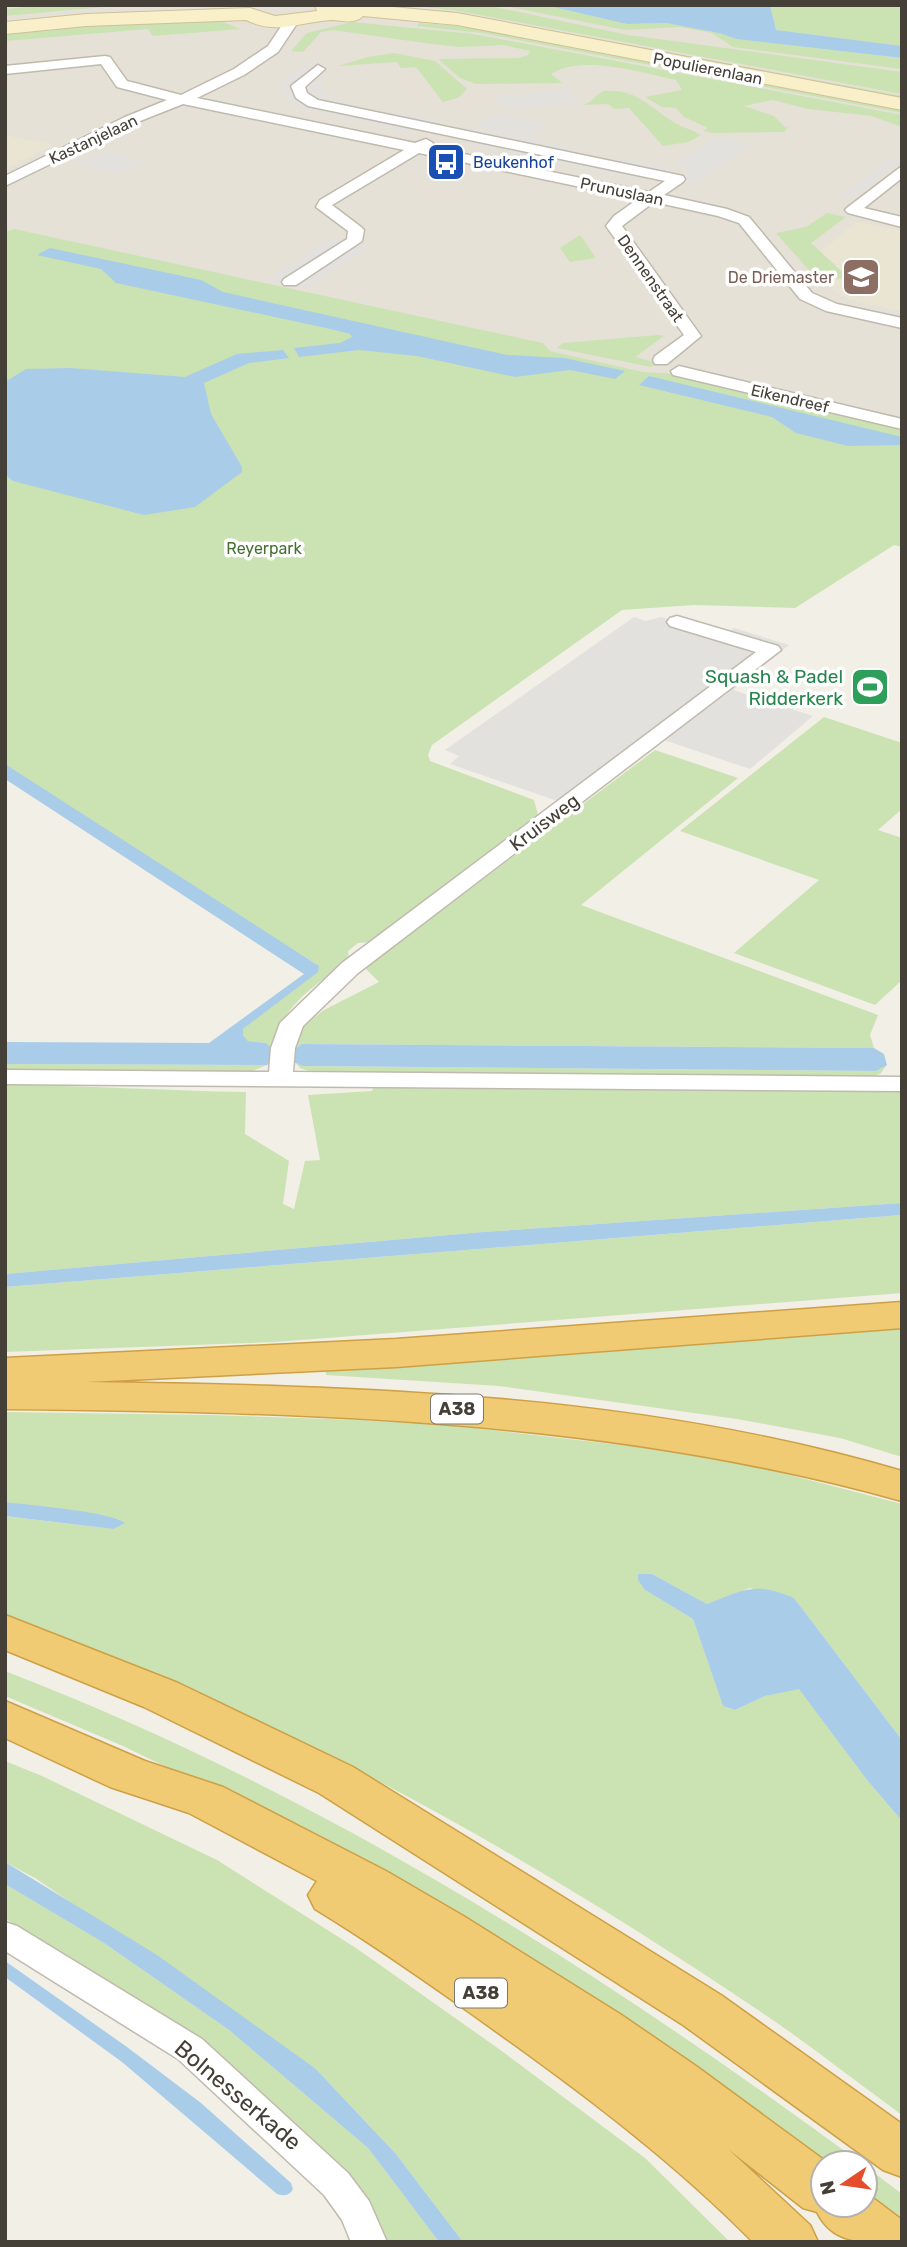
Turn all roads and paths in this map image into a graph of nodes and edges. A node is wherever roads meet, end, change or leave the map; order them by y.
1 (250, 9) edge
2 (322, 9) edge
3 (270, 21) junction
4 (291, 22) junction
5 (5, 28) edge
6 (252, 64) junction
7 (5, 69) edge
8 (318, 69) dead end
9 (182, 99) junction
10 (902, 104) edge
11 (446, 131) junction
12 (419, 148) junction
13 (902, 170) edge
14 (5, 182) edge
15 (653, 197) junction
16 (902, 222) edge
17 (290, 282) dead end
18 (902, 323) edge
19 (661, 360) dead end
20 (679, 371) dead end
21 (902, 424) edge
22 (677, 622) dead end
23 (282, 1064) junction
24 (5, 1077) edge
25 (902, 1084) edge
26 (902, 1315) edge
27 (5, 1371) edge
28 (5, 1395) edge
29 (902, 1486) edge
30 (5, 1631) edge
31 (5, 1718) edge
32 (146, 1781) junction
33 (5, 1935) edge
34 (902, 2154) edge
35 (809, 2179) edge
36 (859, 2219) edge
37 (369, 2242) edge
38 (790, 2242) edge
39 (888, 2242) edge

1 - 3 street, Populierenlaan
1 - 5 street
2 - 4 street, Populierenlaan
2 - 10 street, Populierenlaan
3 - 4 street, Populierenlaan
3 - 6 street
4 - 6 street, Kastanjelaan
6 - 9 street, Kastanjelaan
7 - 9 street, Kastanjelaan
8 - 11 street
9 - 12 street, Prunuslaan
9 - 14 street, Kastanjelaan
11 - 12 street
11 - 15 street
12 - 15 street, Prunuslaan
12 - 17 street
13 - 16 street
15 - 18 street, Prunuslaan
15 - 19 street, Dennenstraat
20 - 21 street, Eikendreef
22 - 23 street, Kruisweg
23 - 24 street
23 - 25 street
26 - 27 highway
28 - 29 highway, A38
30 - 34 highway
31 - 32 highway, A38
32 - 35 highway, A38
32 - 38 highway, A38
33 - 37 street, Bolnesserkade
36 - 39 highway

